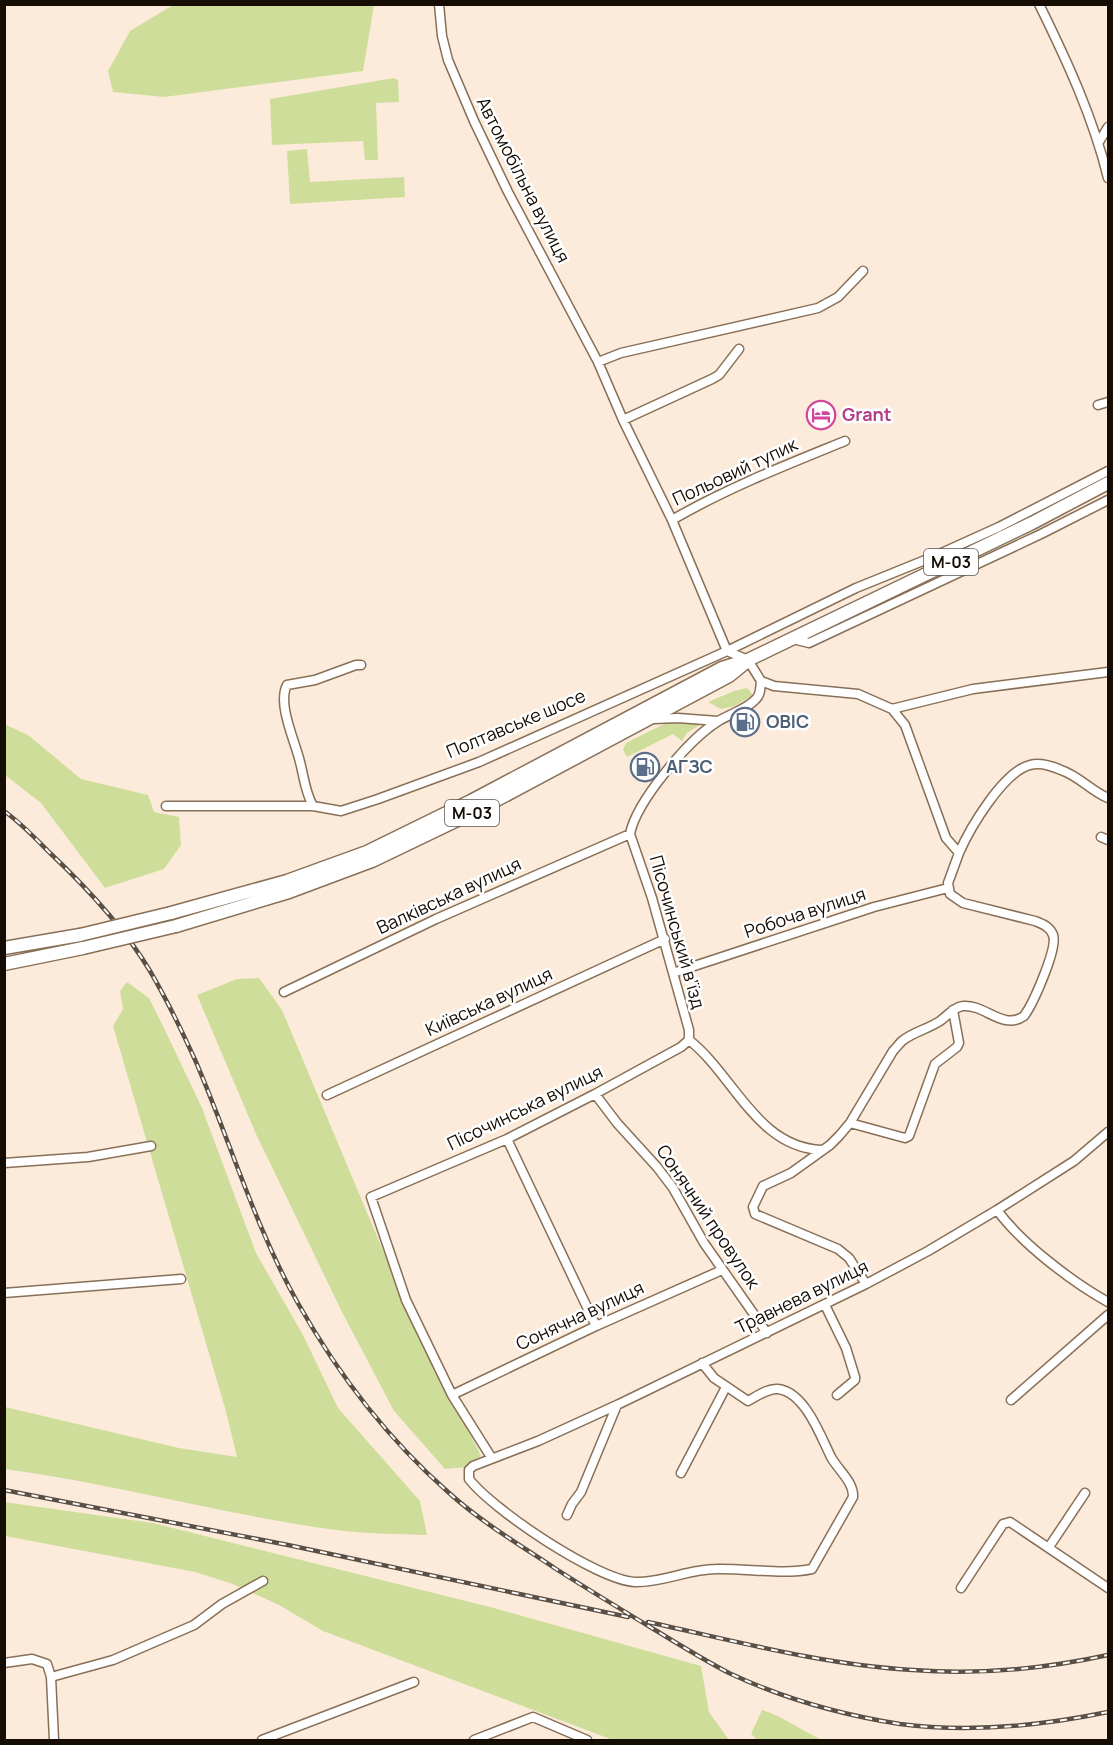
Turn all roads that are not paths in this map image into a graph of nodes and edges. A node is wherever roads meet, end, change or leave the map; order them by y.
1 (439, 4) edge
2 (1039, 4) edge
3 (1108, 127) edge
4 (1099, 142) junction
5 (1108, 178) edge
6 (862, 271) dead end
7 (739, 349) dead end
8 (598, 362) junction
9 (1108, 402) edge
10 (1098, 405) dead end
11 (623, 420) junction
12 (845, 441) dead end
13 (1108, 471) edge
14 (1108, 483) edge
15 (1108, 500) edge
16 (672, 520) junction
17 (793, 639) junction
18 (727, 651) junction
19 (748, 660) junction
20 (361, 665) dead end
21 (1108, 672) edge
22 (761, 681) junction
23 (892, 709) junction
24 (648, 720) junction
25 (718, 721) junction
26 (1108, 798) edge
27 (166, 806) dead end
28 (313, 806) junction
29 (630, 834) junction
30 (959, 853) junction
31 (948, 888) junction
32 (665, 939) junction
33 (4, 948) edge
34 (4, 964) edge
35 (673, 973) junction
36 (284, 992) dead end
37 (953, 1010) junction
38 (689, 1040) junction
39 (595, 1094) junction
40 (327, 1095) dead end
41 (850, 1123) junction
42 (1108, 1132) edge
43 (507, 1139) junction
44 (151, 1146) dead end
45 (822, 1150) junction
46 (4, 1163) edge
47 (997, 1210) junction
48 (722, 1270) junction
49 (181, 1279) dead end
50 (866, 1284) junction
51 (4, 1293) edge
52 (1108, 1302) edge
53 (825, 1305) junction
54 (1108, 1316) edge
55 (596, 1326) junction
56 (767, 1334) junction
57 (702, 1363) junction
58 (726, 1387) junction
59 (452, 1395) junction
60 (837, 1395) dead end
61 (1011, 1400) dead end
62 (617, 1405) junction
63 (491, 1457) junction
64 (681, 1473) dead end
65 (1085, 1493) dead end
66 (567, 1515) dead end
67 (1049, 1547) junction
68 (263, 1581) dead end
69 (961, 1588) dead end
70 (1108, 1588) edge
71 (4, 1663) edge
72 (51, 1677) junction
73 (414, 1682) dead end
74 (54, 1740) edge
75 (262, 1740) edge
76 (474, 1740) edge
77 (587, 1740) edge

1 - 8 street, Автомобільна вулиця
2 - 4 street
3 - 4 street
4 - 5 street
6 - 8 street
7 - 11 street
8 - 11 street, Автомобільна вулиця
9 - 10 street
11 - 16 street, Автомобільна вулиця
12 - 16 street, Польовий тупик
13 - 18 street, Полтавське шосе
14 - 17 highway, М-03
15 - 17 street
16 - 18 street, Автомобільна вулиця
17 - 19 highway, М-03
18 - 19 street
18 - 28 street, Полтавське шосе
19 - 22 street
19 - 24 highway, М-03
19 - 33 highway, М-03, bridge
20 - 28 street
21 - 23 street
22 - 23 street
22 - 25 street
23 - 30 street
24 - 25 street
24 - 34 highway, М-03, bridge
25 - 29 street
26 - 30 street
27 - 28 street, Полтавське шосе
29 - 32 street, Пісочинський в’їзд
29 - 36 street, Валківська вулиця
30 - 31 street
31 - 35 street, Робоча вулиця
31 - 37 street
32 - 35 street, Пісочинський в’їзд
32 - 40 street, Київська вулиця
35 - 38 street, Пісочинський в’їзд
37 - 41 street
37 - 41 street
38 - 39 street, Пісочинська вулиця
38 - 45 street
39 - 43 street, Пісочинська вулиця
39 - 48 street, Сонячний провулок
41 - 45 street
42 - 47 street, Травнева вулиця
43 - 55 street
43 - 59 street, Пісочинська вулиця
44 - 46 street
45 - 50 street
47 - 50 street, Травнева вулиця
47 - 52 street
48 - 55 street, Сонячна вулиця
48 - 56 street, Сонячний провулок
49 - 51 street
50 - 53 street, Травнева вулиця
53 - 56 street, Травнева вулиця
53 - 60 street
54 - 61 street
55 - 59 street, Сонячна вулиця
56 - 57 street, Травнева вулиця
57 - 58 street
57 - 62 street, Травнева вулиця
58 - 63 street, Травнева вулиця
58 - 64 street
59 - 63 street
62 - 63 street, Травнева вулиця
62 - 66 street
65 - 67 street
67 - 69 street
67 - 70 street
68 - 72 street
71 - 72 street
72 - 74 street
73 - 75 street
76 - 77 street

